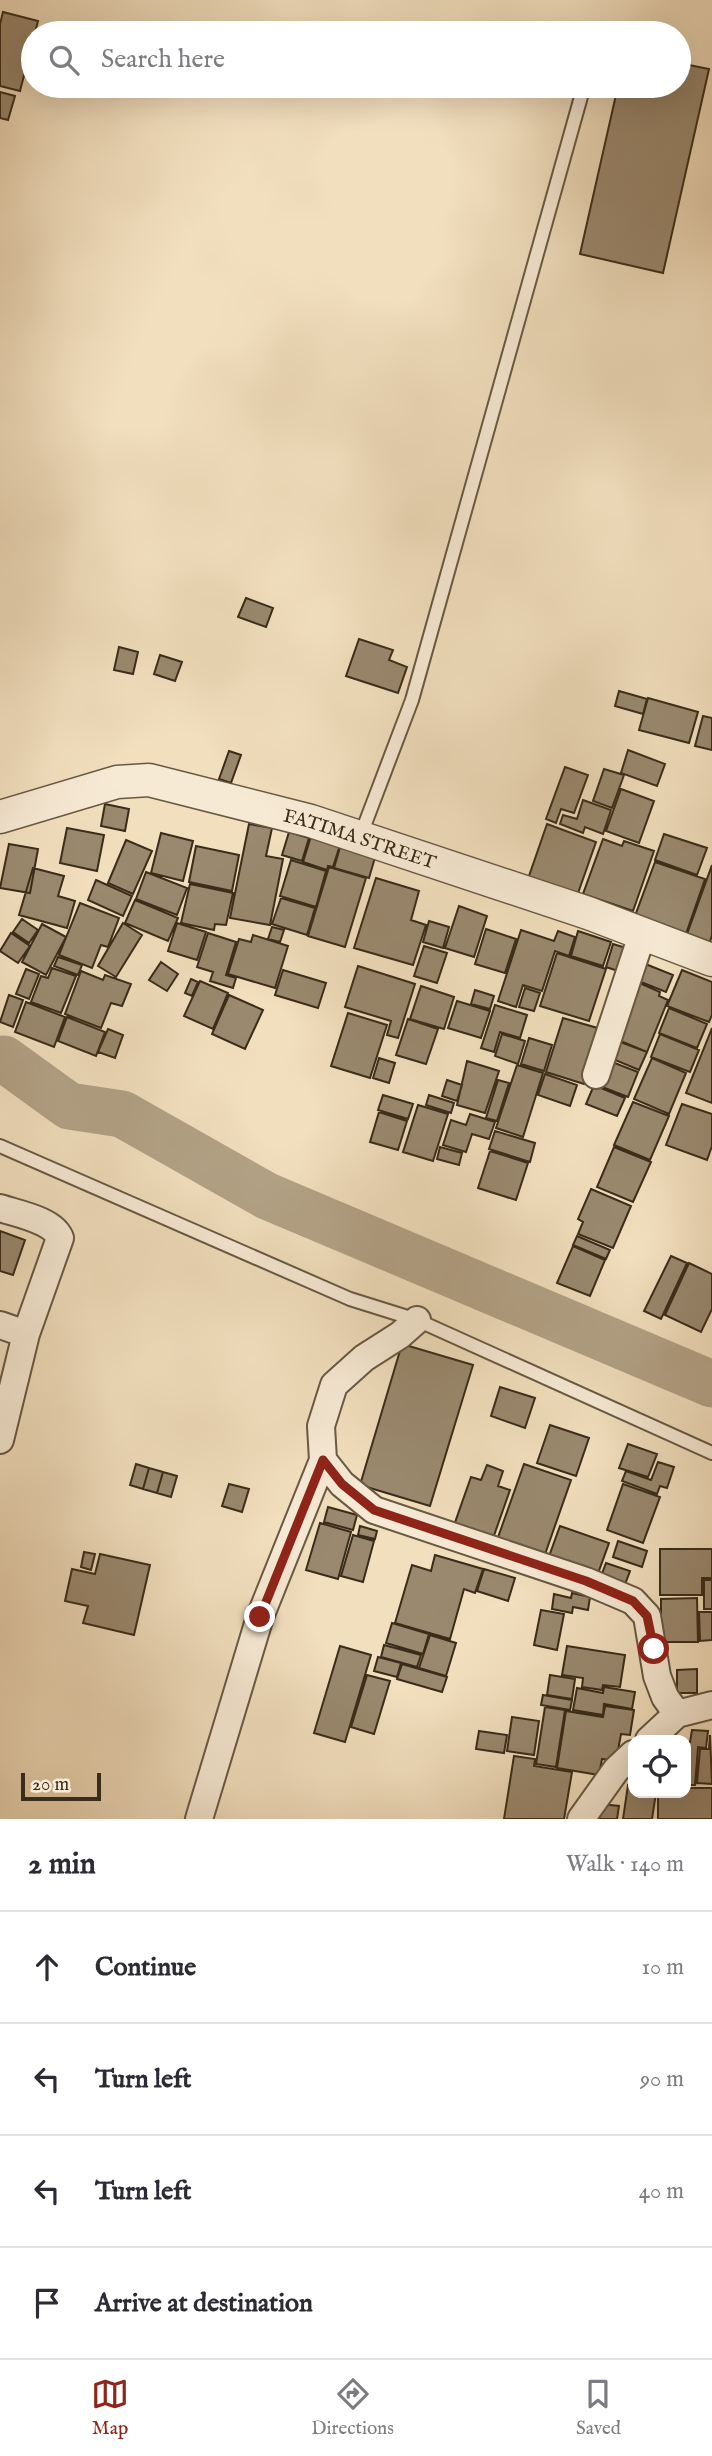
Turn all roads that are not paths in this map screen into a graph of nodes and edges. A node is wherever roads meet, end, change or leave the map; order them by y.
1 (580, 98) edge
2 (0, 817) edge
3 (360, 837) junction
4 (642, 935) junction
5 (712, 960) edge
6 (596, 1075) dead end
7 (0, 1146) edge
8 (0, 1208) edge
9 (417, 1320) junction
10 (0, 1325) edge
11 (26, 1334) junction
12 (0, 1440) edge
13 (712, 1453) edge
14 (323, 1460) junction
15 (712, 1705) edge
16 (677, 1714) junction
17 (654, 1735) edge
18 (628, 1759) edge
19 (199, 1819) edge
20 (581, 1819) edge

1 - 3 lane
2 - 3 street, FATIMA STREET
3 - 4 street, FATIMA STREET
4 - 5 street, FATIMA STREET
4 - 6 street
7 - 9 lane
8 - 11 street
9 - 13 lane
9 - 14 street
10 - 11 street
11 - 12 street
14 - 16 street
14 - 19 street
15 - 16 street
16 - 17 street
18 - 20 street

